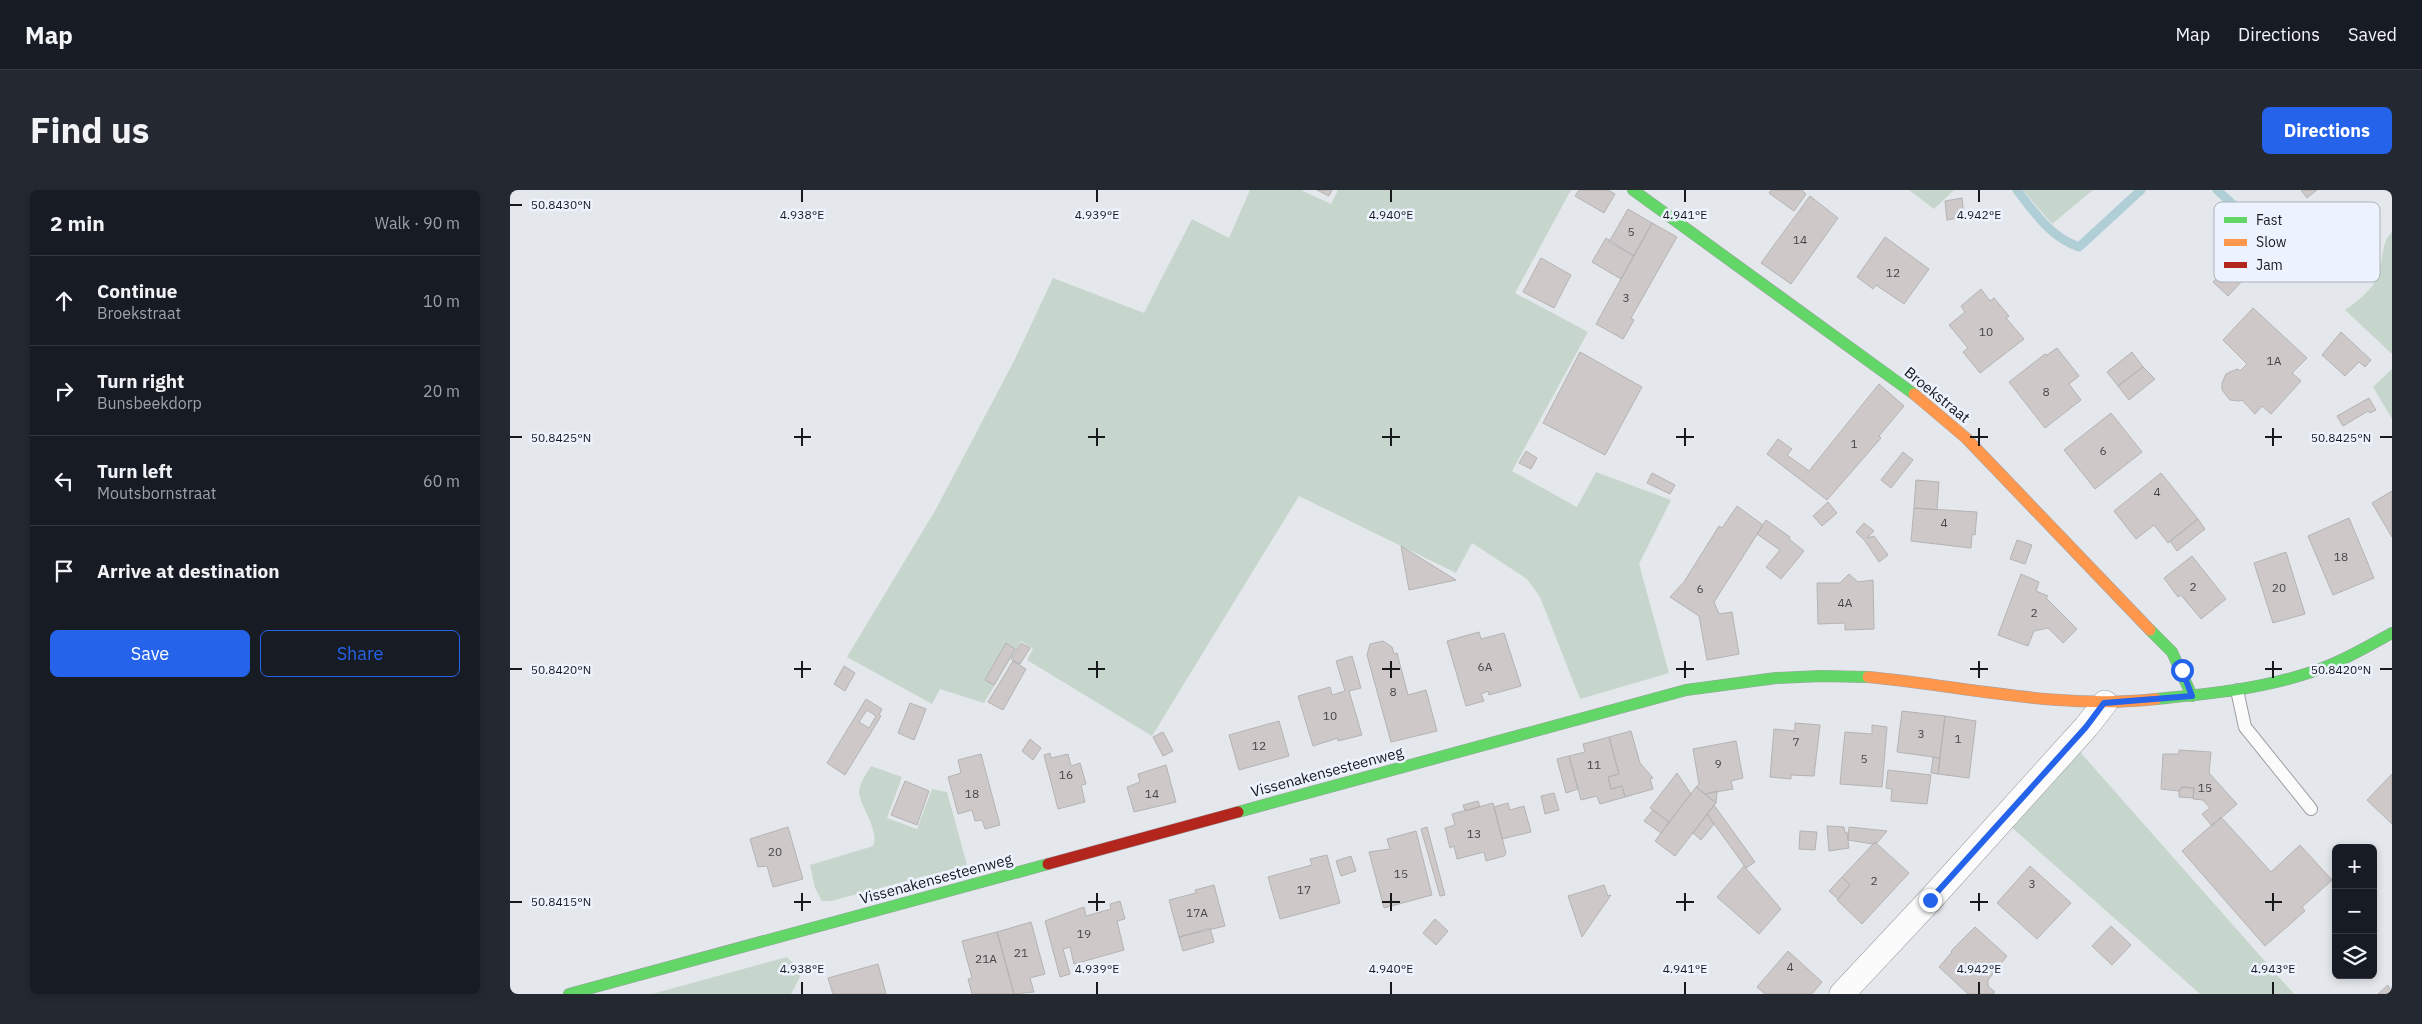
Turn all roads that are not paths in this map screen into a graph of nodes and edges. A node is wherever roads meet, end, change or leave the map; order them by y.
1 (1633, 190) edge
2 (2392, 634) edge
3 (2237, 690) junction
4 (2192, 696) junction
5 (2104, 703) junction
6 (2311, 809) dead end
7 (570, 994) edge
8 (1842, 994) edge

1 - 4 street, Broekstraat
2 - 3 street, Vissenakensesteenweg
3 - 4 street, Vissenakensesteenweg
3 - 6 lane
4 - 5 street, Vissenakensesteenweg
5 - 7 street, Vissenakensesteenweg
5 - 8 street

